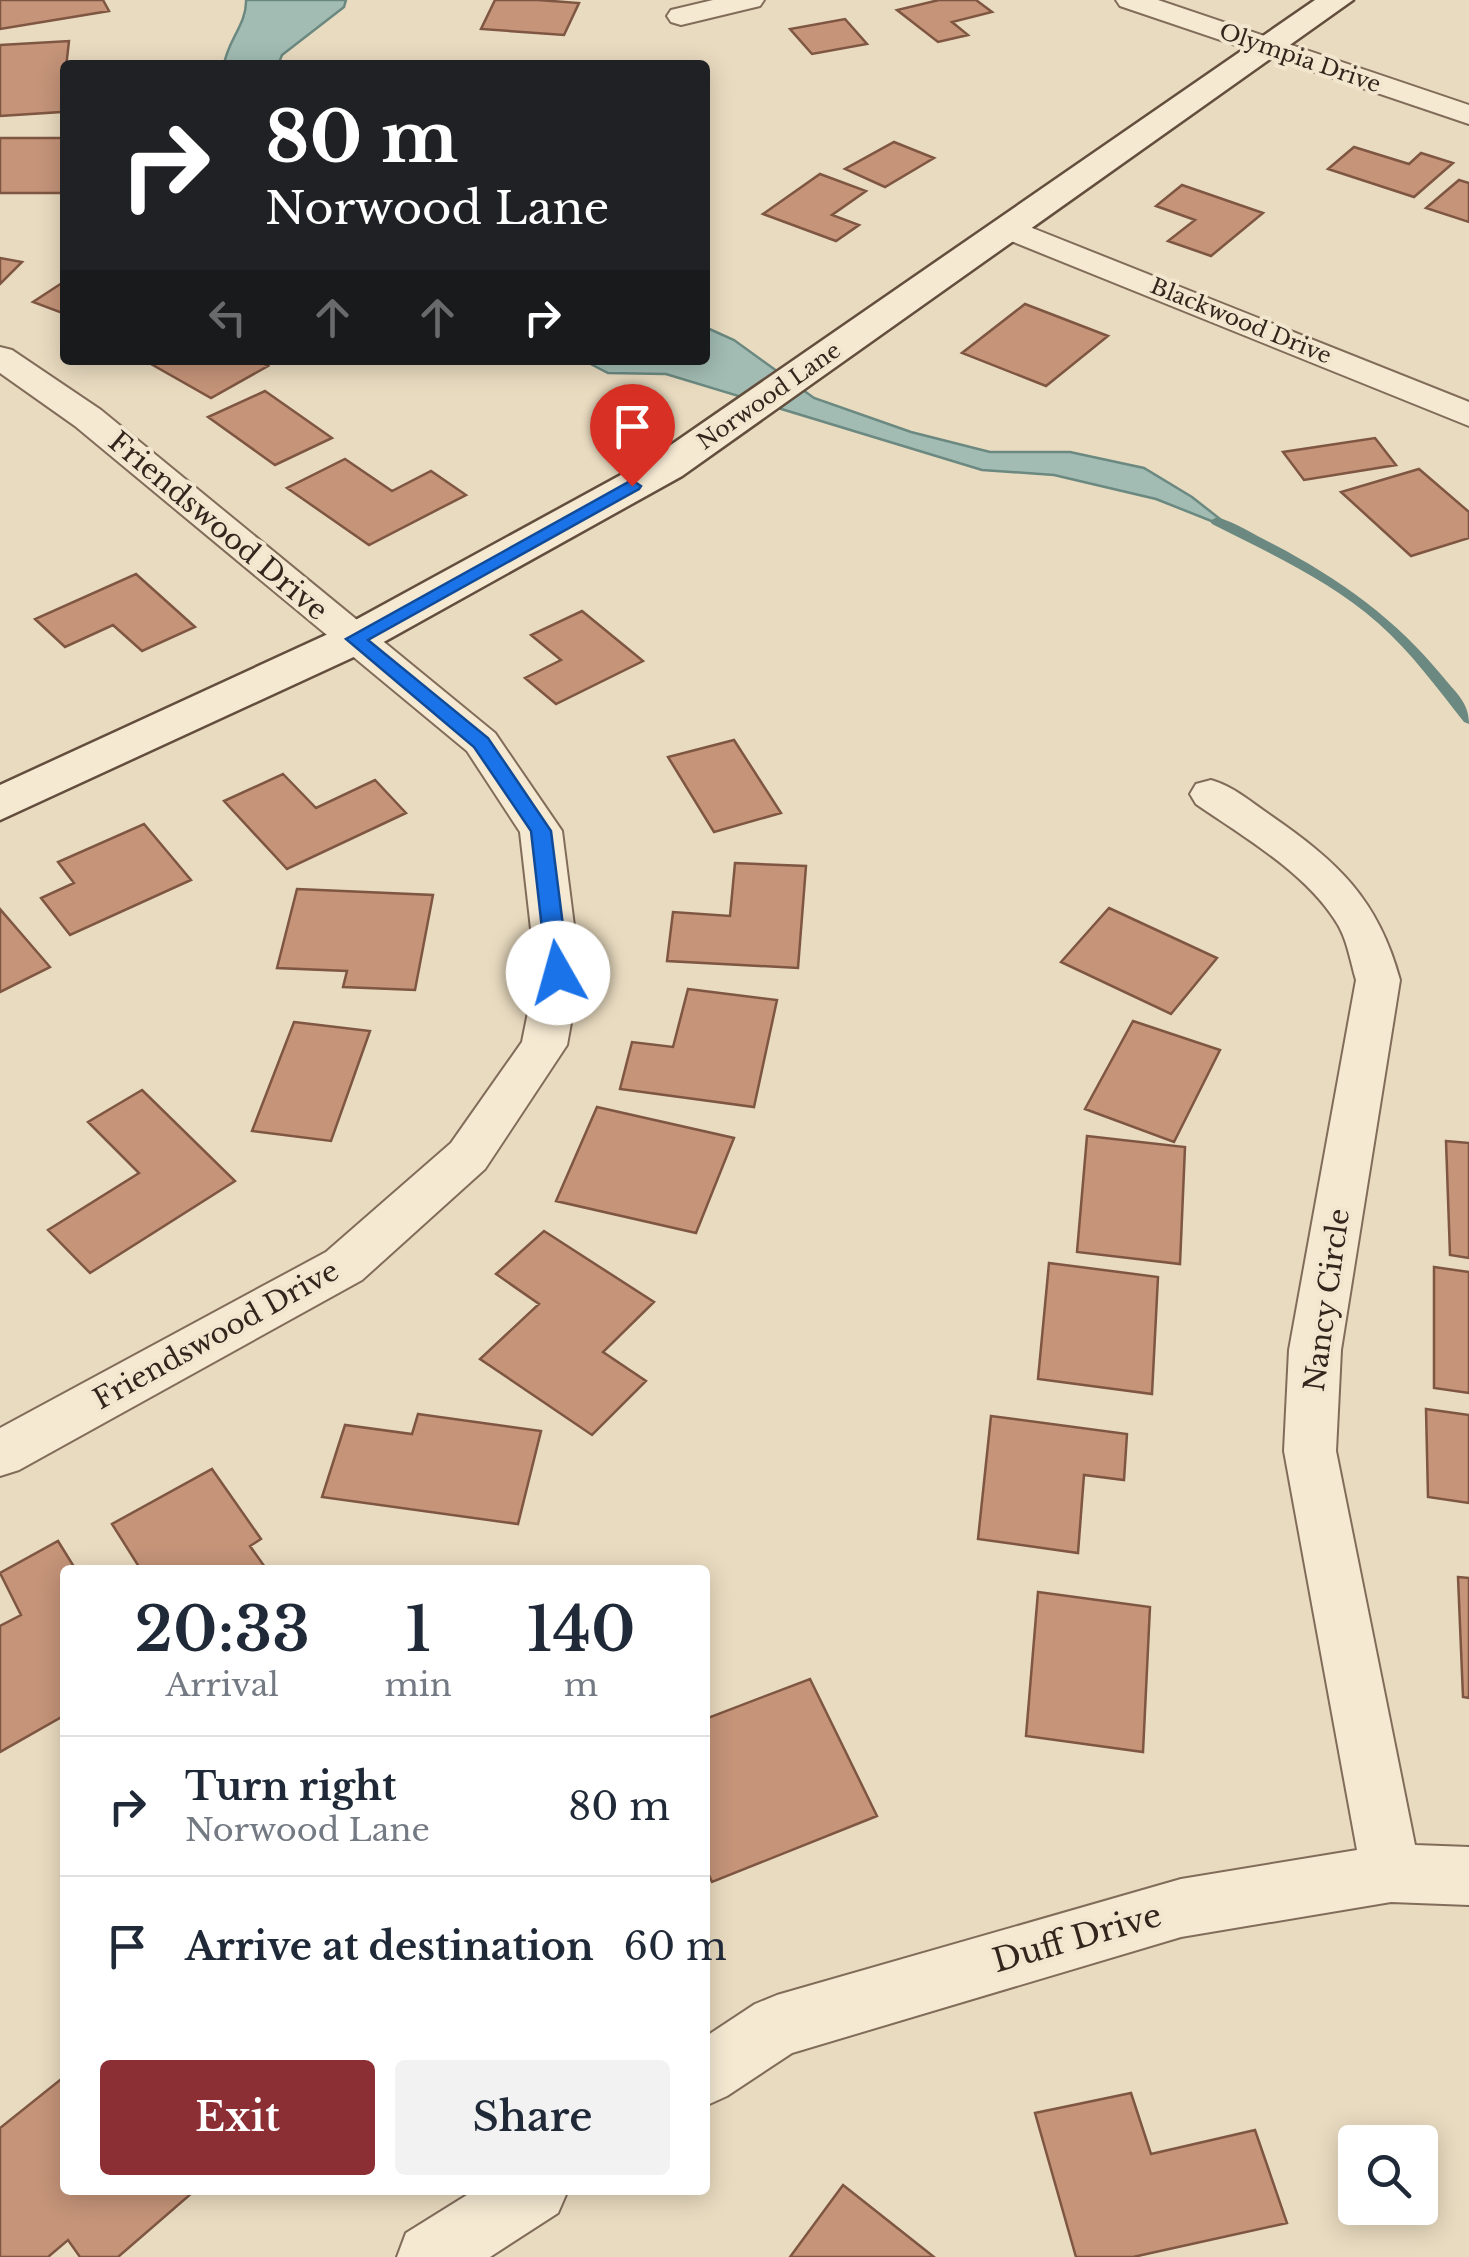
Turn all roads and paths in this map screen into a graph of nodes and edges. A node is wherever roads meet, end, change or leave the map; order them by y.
1 (750, 0) edge
2 (1130, 0) edge
3 (1337, 0) edge
4 (681, 16) dead end
5 (1268, 47) junction
6 (1469, 116) edge
7 (1012, 230) junction
8 (0, 357) edge
9 (1469, 415) edge
10 (355, 639) junction
11 (1212, 794) dead end
12 (0, 804) edge
13 (0, 1454) edge
14 (1391, 1873) junction
15 (1469, 1876) edge
16 (710, 2071) edge

1 - 4 street
2 - 5 street, Olympia Drive
3 - 5 street, Norwood Lane
5 - 6 street, Olympia Drive
5 - 7 street, Norwood Lane
7 - 9 street, Blackwood Drive
7 - 10 street, Norwood Lane
8 - 10 street, Friendswood Drive
10 - 12 street, Norwood Lane
10 - 13 street, Friendswood Drive
11 - 14 street, Nancy Circle
14 - 15 street, Duff Drive
14 - 16 street, Duff Drive

